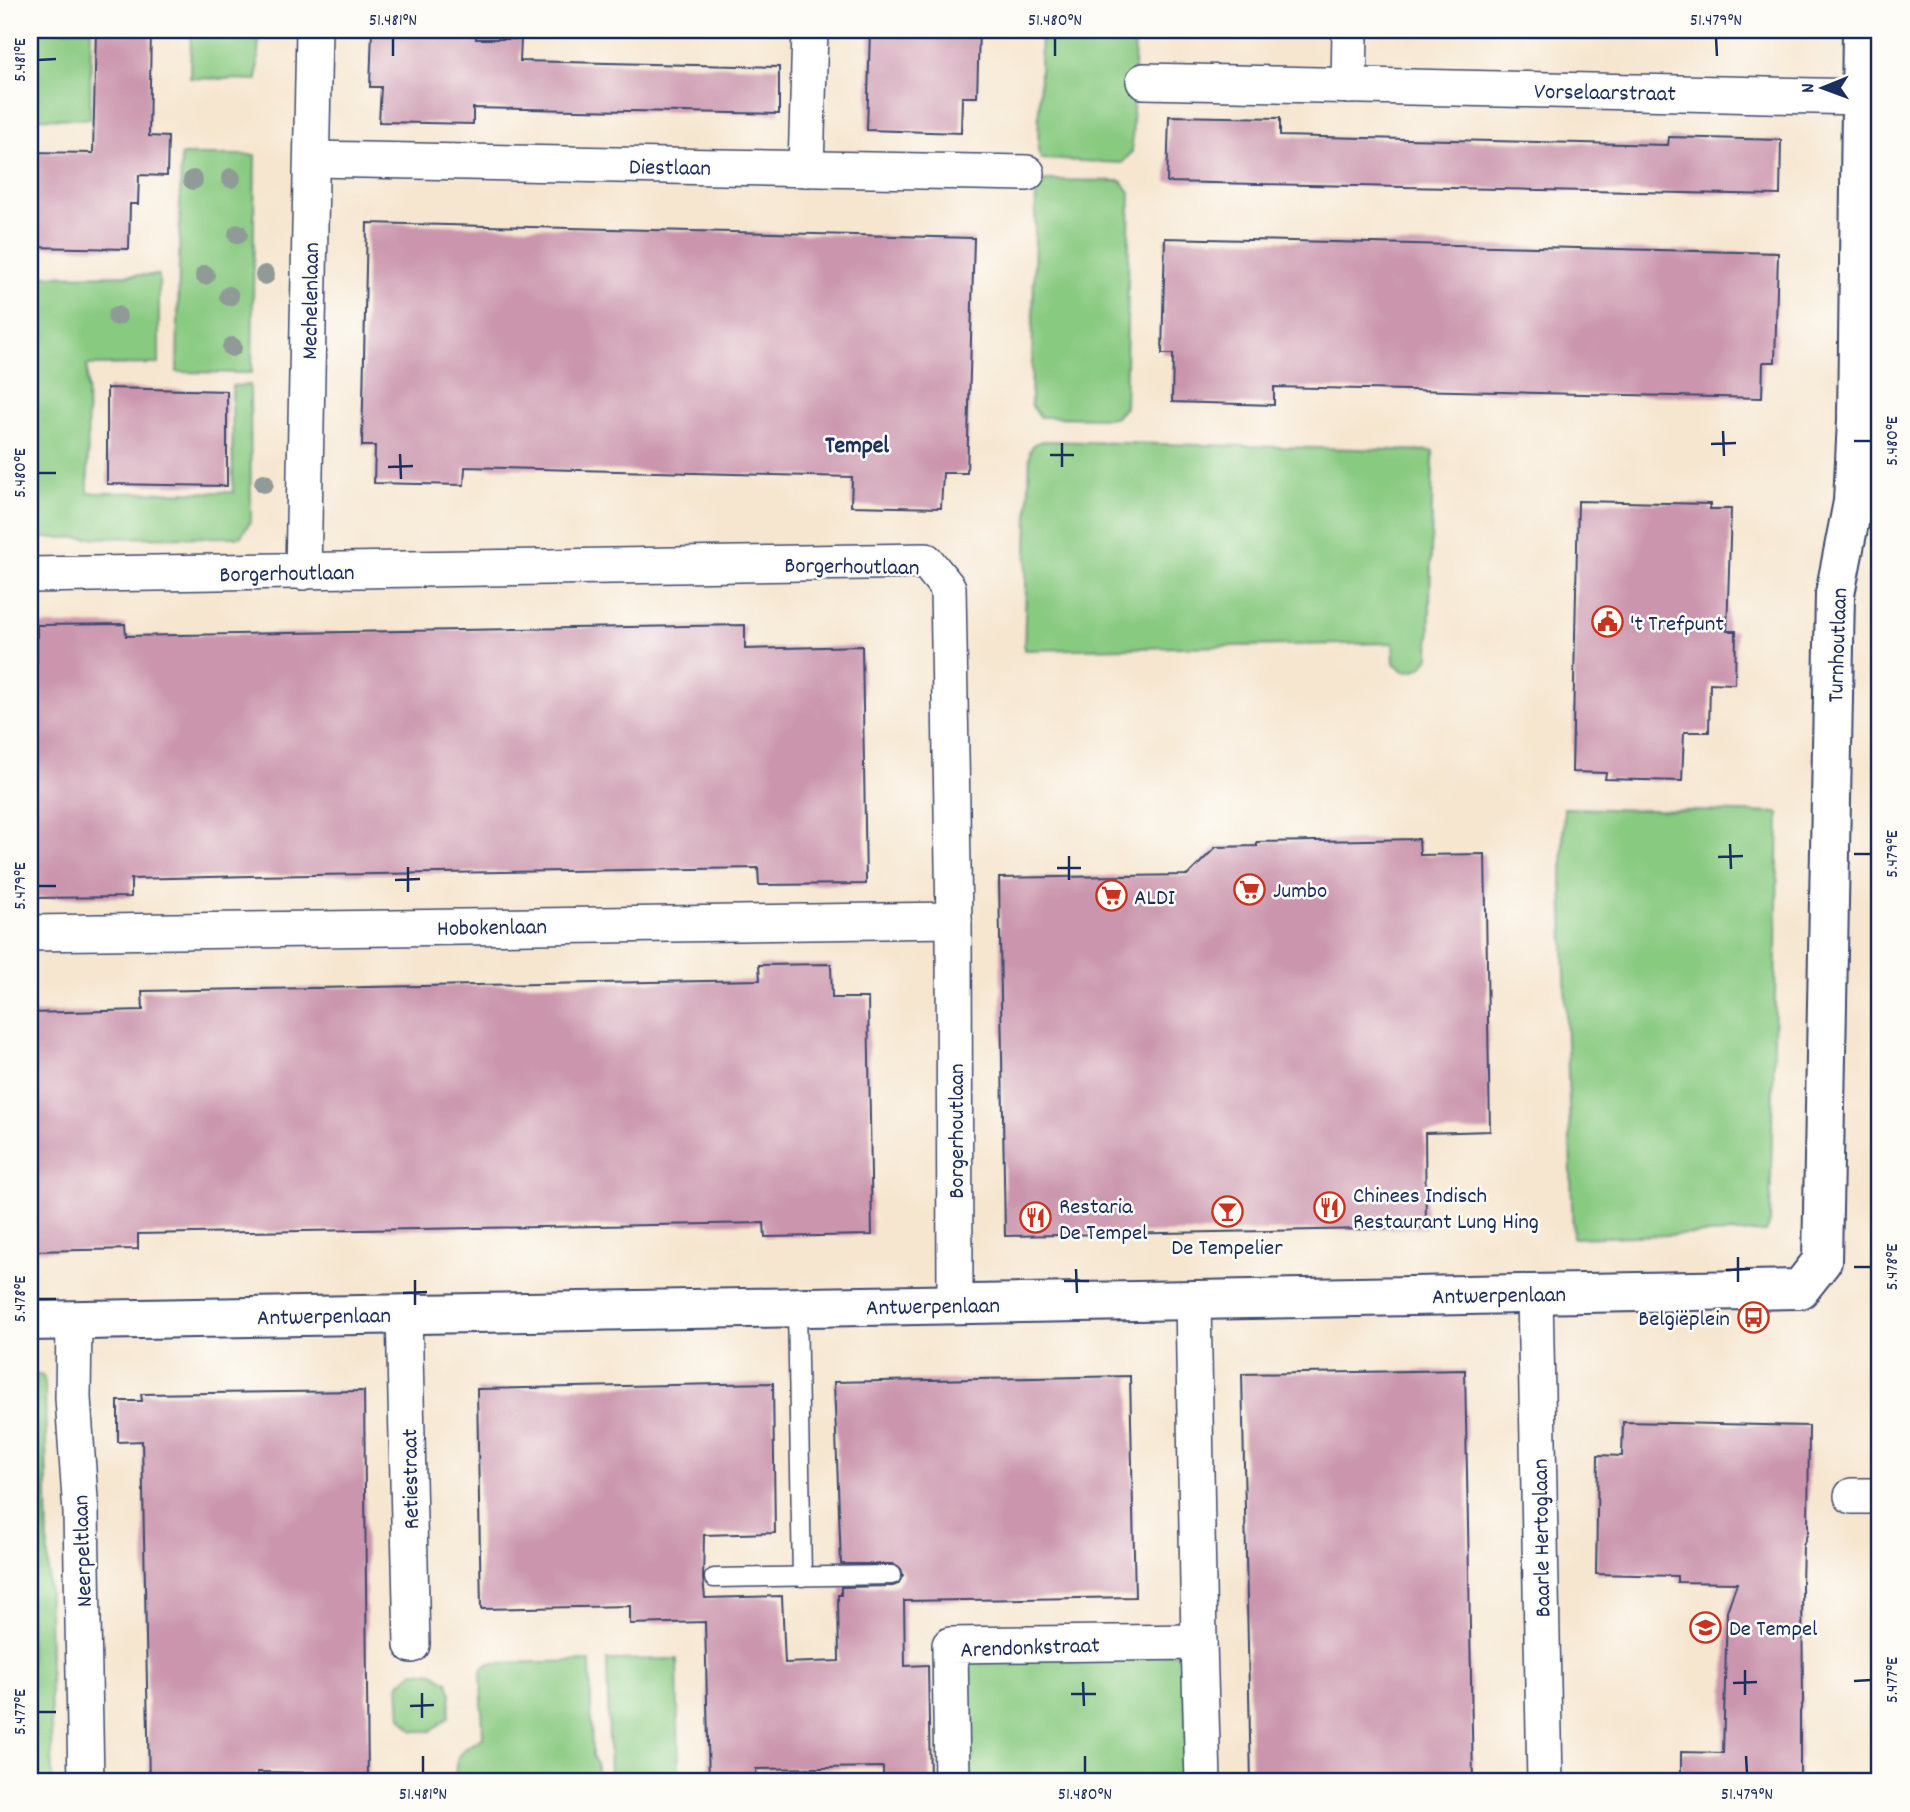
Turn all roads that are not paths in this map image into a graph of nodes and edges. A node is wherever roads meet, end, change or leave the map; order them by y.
1 (314, 30) edge
2 (810, 30) edge
3 (1350, 30) edge
4 (1862, 30) edge
5 (1144, 81) dead end
6 (1349, 86) junction
7 (1860, 97) junction
8 (312, 159) junction
9 (806, 169) junction
10 (1027, 173) dead end
11 (1867, 502) edge
12 (303, 572) junction
13 (30, 575) edge
14 (954, 920) junction
15 (30, 933) edge
16 (1822, 1261) joint
17 (1535, 1294) junction
18 (1193, 1300) junction
19 (955, 1304) junction
20 (797, 1307) junction
21 (404, 1313) junction
22 (74, 1320) junction
23 (30, 1321) edge
24 (892, 1575) dead end
25 (802, 1577) junction
26 (714, 1578) dead end
27 (1199, 1642) junction
28 (412, 1645) dead end
29 (86, 1782) edge
30 (952, 1782) edge
31 (1203, 1782) edge
32 (1545, 1782) edge

1 - 8 street, Mechelenlaan
2 - 9 street
3 - 6 street
4 - 7 street, Turnhoutlaan
5 - 6 street, Vorselaarstraat
6 - 7 street, Vorselaarstraat
7 - 11 street, Turnhoutlaan
8 - 9 street, Diestlaan
8 - 12 street, Mechelenlaan
9 - 10 street, Diestlaan
11 - 16 street, Turnhoutlaan
12 - 13 street, Borgerhoutlaan
12 - 14 street, Borgerhoutlaan
14 - 15 street, Hobokenlaan
14 - 19 street, Borgerhoutlaan
16 - 17 street, Antwerpenlaan
17 - 18 street, Antwerpenlaan
17 - 32 street, Baarle Hertoglaan
18 - 19 street, Antwerpenlaan
18 - 27 street
19 - 20 street, Antwerpenlaan
20 - 21 street, Antwerpenlaan
20 - 25 lane
21 - 22 street, Antwerpenlaan
21 - 28 street, Retiestraat
22 - 23 street, Antwerpenlaan
22 - 29 street, Neerpeltlaan
24 - 25 lane
25 - 26 lane
27 - 30 street, Arendonkstraat
27 - 31 street

